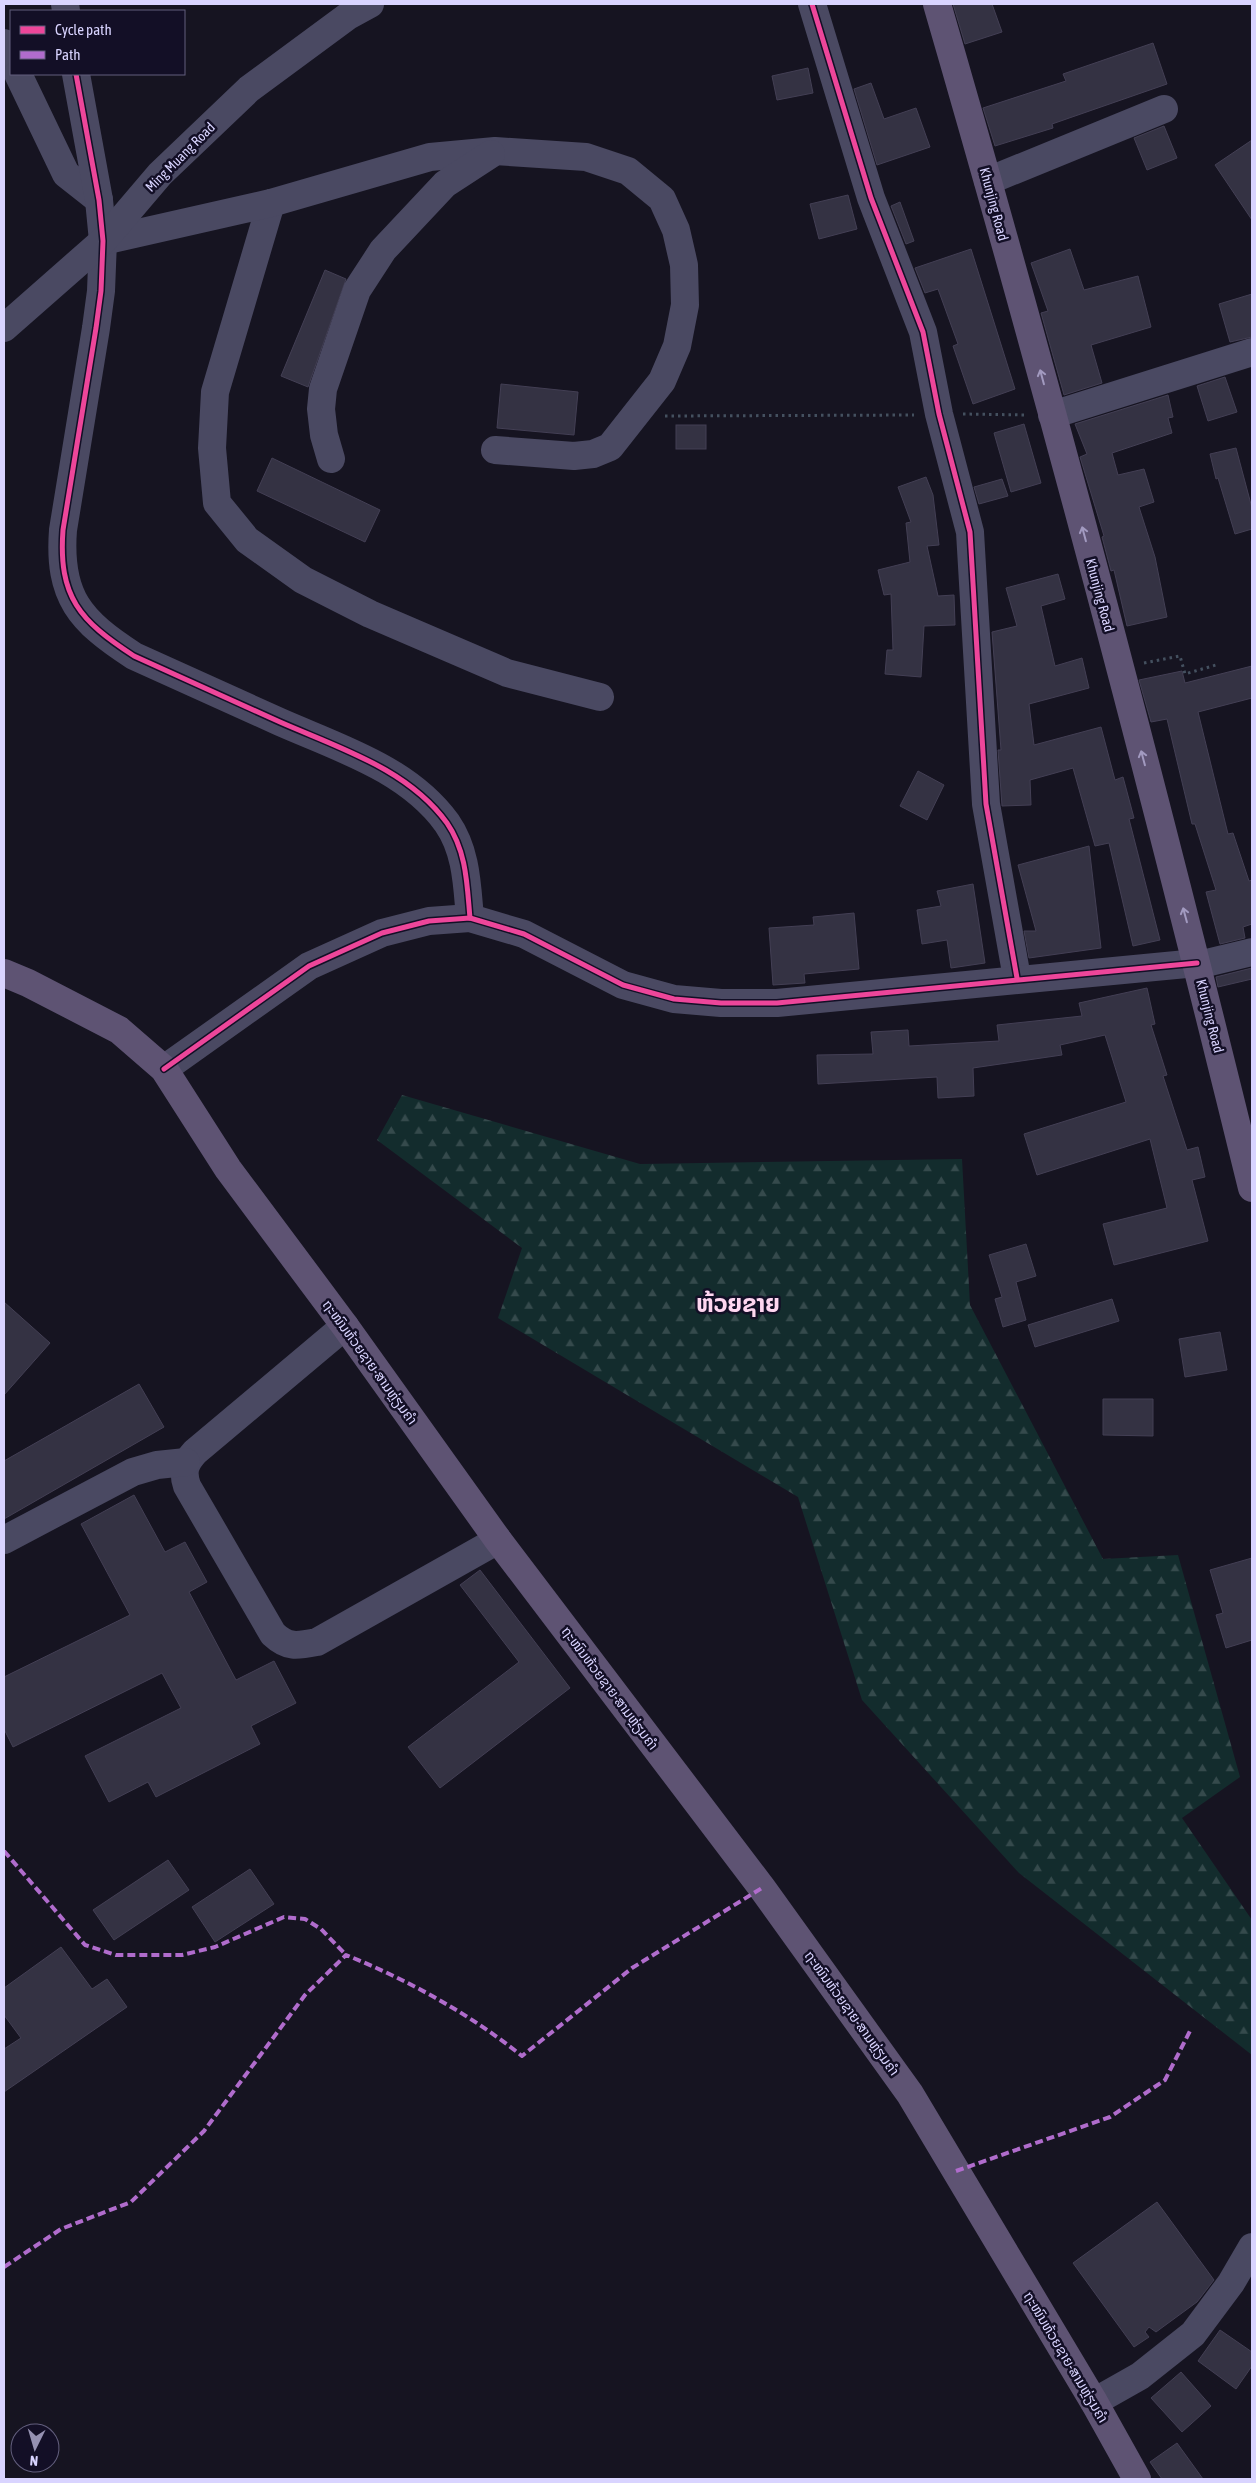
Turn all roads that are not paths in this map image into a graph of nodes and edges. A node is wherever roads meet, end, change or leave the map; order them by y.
1 (370, 4) edge
2 (812, 4) edge
3 (937, 4) edge
4 (4, 43) edge
5 (10, 57) edge
6 (18, 75) edge
7 (76, 75) edge
8 (1164, 109) dead end
9 (495, 151) junction
10 (988, 181) junction
11 (99, 200) junction
12 (271, 203) junction
13 (103, 241) junction
14 (4, 328) edge
15 (1252, 352) edge
16 (1052, 415) junction
17 (495, 450) dead end
18 (332, 459) dead end
19 (600, 697) dead end
20 (470, 918) junction
21 (1252, 952) edge
22 (1198, 964) junction
23 (4, 973) edge
24 (1017, 978) junction
25 (164, 1068) junction
26 (1252, 1188) edge
27 (345, 1326) junction
28 (186, 1462) junction
29 (4, 1540) edge
30 (498, 1540) junction
31 (1252, 2247) edge
32 (1094, 2402) junction
33 (1138, 2479) edge

1 - 13 street, Ming Muang Road
2 - 24 street
3 - 10 main road, Khunjing Road
4 - 5 street
6 - 11 street
7 - 11 street
8 - 10 street
9 - 12 street
9 - 17 street
9 - 18 street
16 -> 10 main road, Khunjing Road
11 - 13 street
12 - 13 street
12 - 19 street
13 - 14 street, Ming Muang Road
13 - 20 street
15 - 16 street
22 -> 16 main road, Khunjing Road
20 - 24 street
20 - 25 street
21 - 22 street
22 - 24 street
22 - 26 main road, Khunjing Road
23 - 25 main road, ຖະໜົນຫ້ວຍຊາຍ-ສາມຫຼ່ຽມຄຳ
25 - 27 main road, ຖະໜົນຫ້ວຍຊາຍ-ສາມຫຼ່ຽມຄຳ
27 - 28 street
27 - 30 main road, ຖະໜົນຫ້ວຍຊາຍ-ສາມຫຼ່ຽມຄຳ
28 - 29 street
28 - 30 street
30 - 32 main road, ຖະໜົນຫ້ວຍຊາຍ-ສາມຫຼ່ຽມຄຳ
31 - 32 street
32 - 33 main road, ຖະໜົນຫ້ວຍຊາຍ-ສາມຫຼ່ຽມຄຳ

